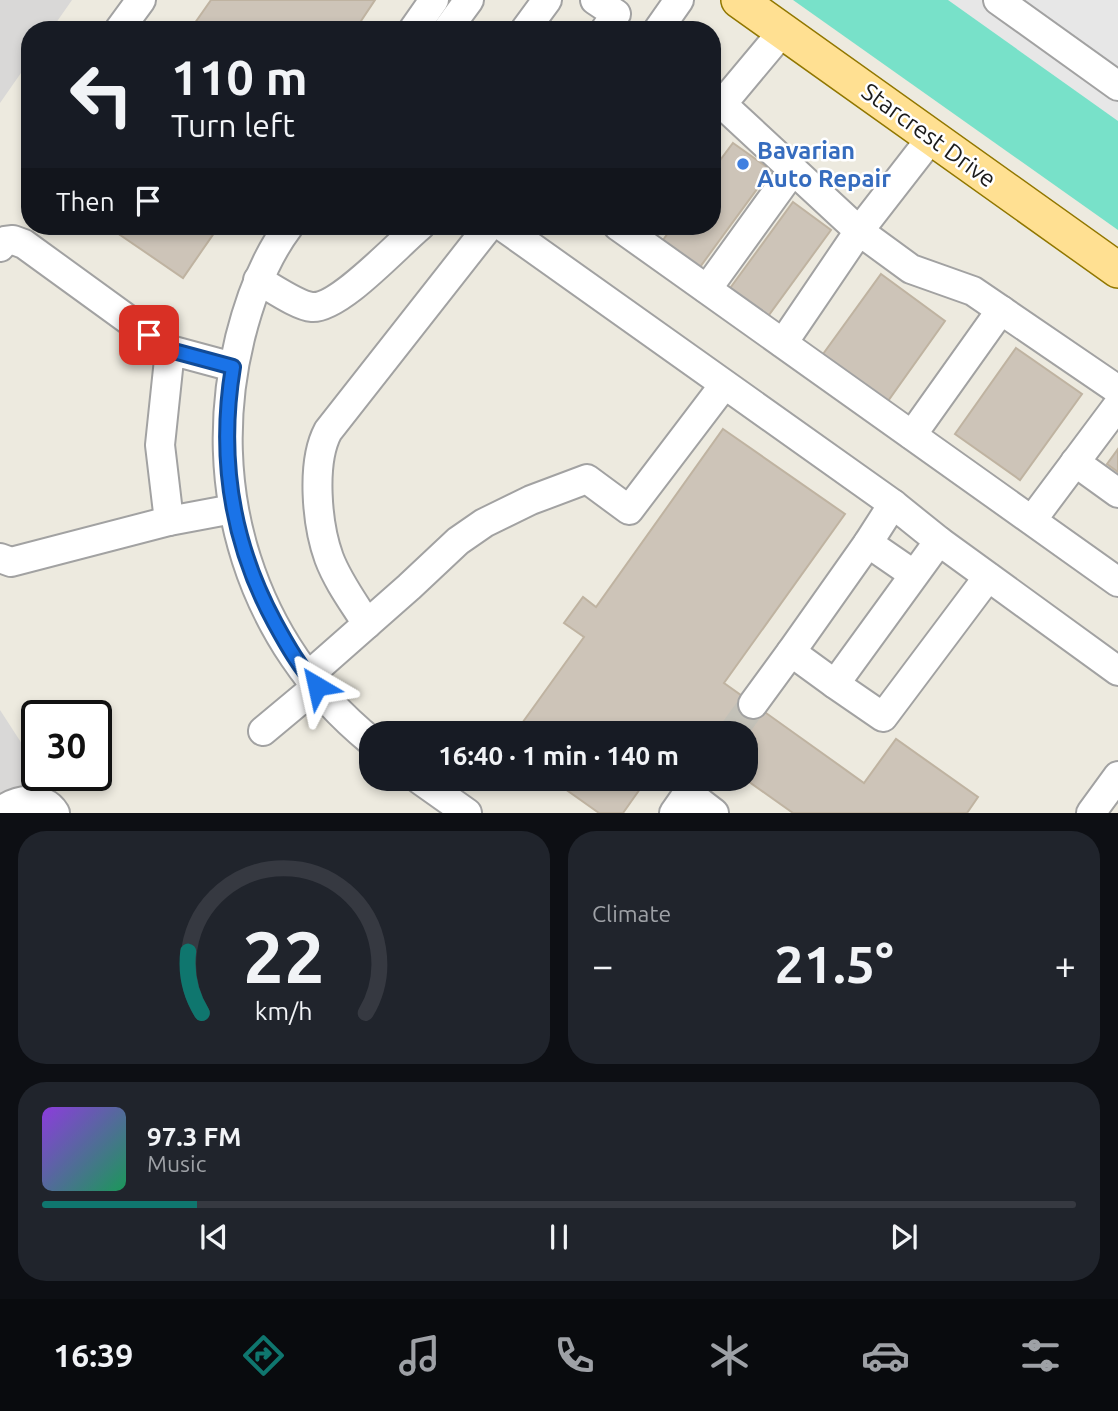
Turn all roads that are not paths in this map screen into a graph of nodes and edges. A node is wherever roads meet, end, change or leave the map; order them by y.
1 (141, 0) edge
2 (434, 0) edge
3 (469, 0) edge
4 (547, 0) edge
5 (595, 0) edge
6 (679, 0) edge
7 (739, 0) edge
8 (998, 0) edge
9 (126, 21) edge
10 (419, 21) edge
11 (454, 21) edge
12 (532, 21) edge
13 (611, 21) edge
14 (664, 21) edge
15 (783, 31) junction
16 (1118, 86) edge
17 (721, 105) edge
18 (721, 113) edge
19 (932, 137) junction
20 (793, 170) junction
21 (859, 231) junction
22 (282, 235) edge
23 (410, 235) edge
24 (482, 235) edge
25 (515, 235) edge
26 (631, 235) edge
27 (0, 247) edge
28 (1118, 270) edge
29 (258, 280) junction
30 (707, 289) junction
31 (1001, 310) junction
32 (783, 343) junction
33 (170, 350) junction
34 (233, 367) junction
35 (724, 385) junction
36 (1118, 390) edge
37 (1118, 405) edge
38 (912, 435) junction
39 (1075, 462) junction
40 (1118, 493) edge
41 (893, 504) junction
42 (233, 509) junction
43 (1032, 520) junction
44 (169, 521) junction
45 (939, 541) junction
46 (868, 543) junction
47 (0, 558) edge
48 (913, 575) junction
49 (988, 577) junction
50 (1118, 582) edge
51 (367, 624) junction
52 (791, 652) junction
53 (1118, 671) edge
54 (312, 681) junction
55 (835, 684) junction
56 (753, 704) tunnel mouth
57 (359, 730) edge
58 (263, 731) dead end
59 (1118, 776) edge
60 (433, 791) edge
61 (687, 795) edge
62 (452, 808) edge
63 (0, 812) edge
64 (55, 813) edge
65 (714, 813) edge
66 (1091, 813) edge

1 - 9 street
2 - 10 street
3 - 11 street
4 - 12 street
5 - 13 street
6 - 14 street
7 - 15 main road, Starcrest Drive
8 - 16 street
15 - 17 street
15 - 19 main road, Starcrest Drive
18 - 20 street
19 - 21 street
19 - 28 main road, Starcrest Drive
20 - 21 street
20 - 30 street
21 - 31 street
21 - 32 street
22 - 29 street
23 - 29 street
24 - 51 street
25 - 35 street
26 - 30 street
27 - 33 street
29 - 34 street
30 - 32 street
31 - 36 street
31 - 38 street
32 - 38 street
33 - 34 street
33 - 44 street
34 - 42 street
35 - 41 street
35 - 51 street
37 - 39 street
38 - 43 street
39 - 40 street
39 - 43 street
41 - 45 street
41 - 46 street
42 - 44 street
42 - 54 street
43 - 50 street
44 - 47 street
45 - 48 street
45 - 49 street
46 - 48 street
46 - 52 street
48 - 55 street
49 - 53 street
49 - 55 street
51 - 54 street
52 - 55 street
52 - 56 street
54 - 57 street
54 - 58 street
59 - 66 street
60 - 62 street
61 - 65 street
63 - 64 street

